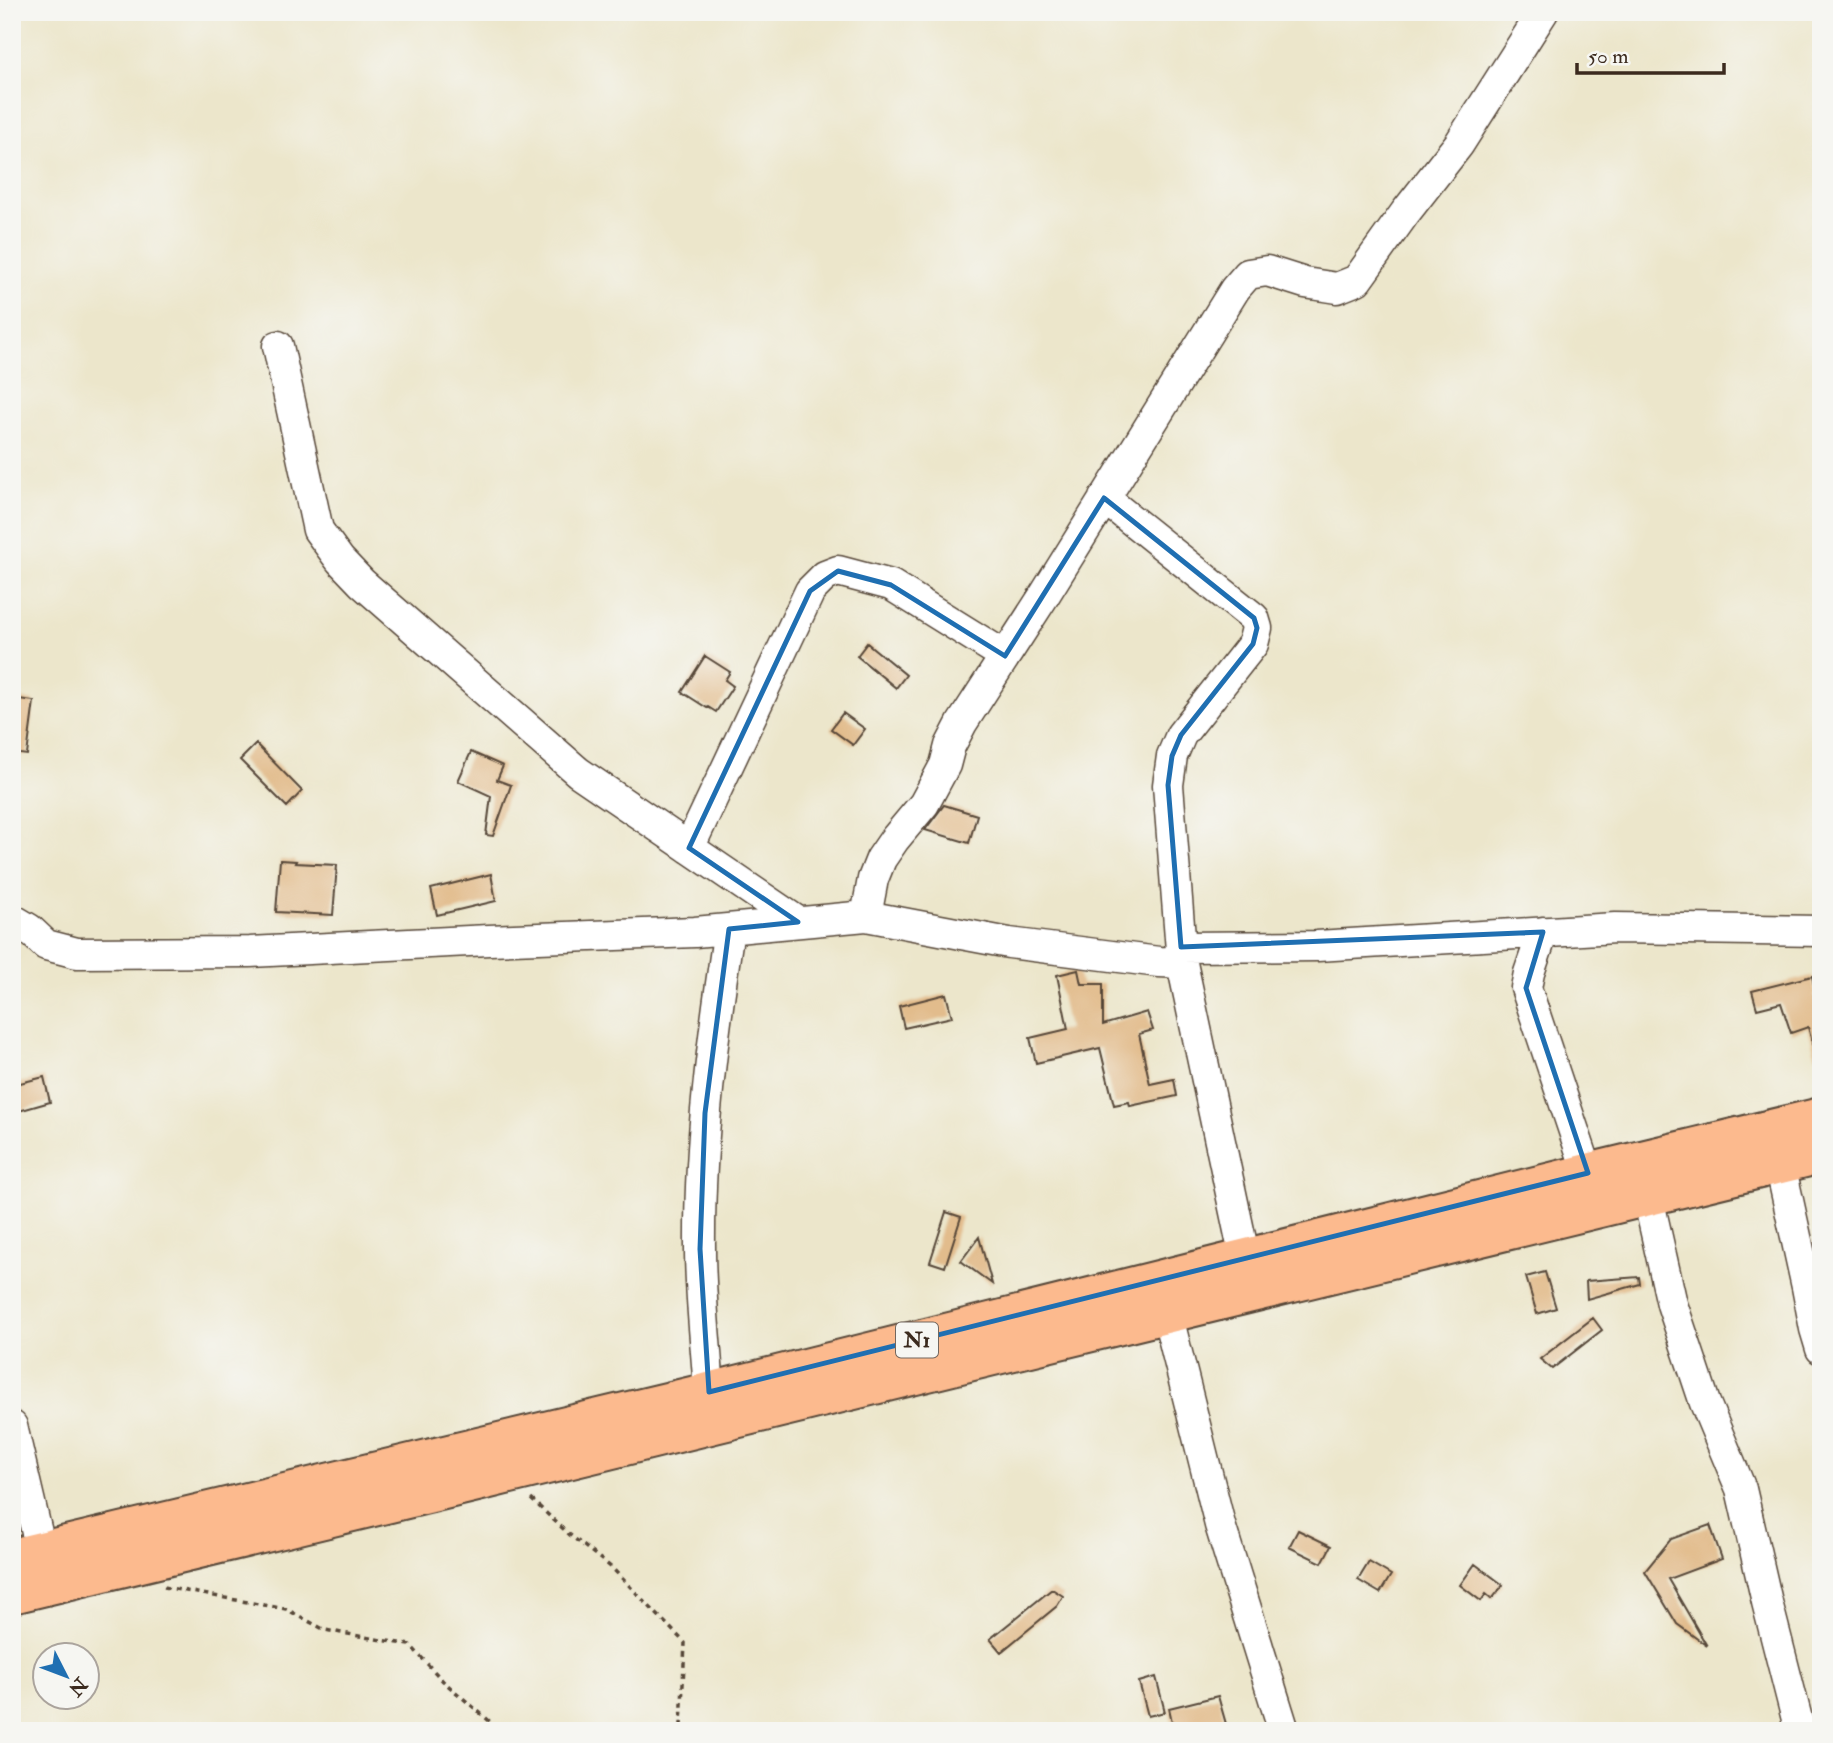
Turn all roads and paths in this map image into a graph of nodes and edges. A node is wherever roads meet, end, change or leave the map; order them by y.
1 (1543, 12) edge
2 (278, 346) dead end
3 (1104, 498) junction
4 (1005, 656) junction
5 (689, 848) junction
6 (866, 916) junction
7 (12, 919) edge
8 (798, 922) junction
9 (729, 929) junction
10 (1821, 930) edge
11 (1543, 932) junction
12 (1181, 955) junction
13 (1821, 1117) edge
14 (1821, 1154) edge
15 (1780, 1164) junction
16 (1588, 1173) junction
17 (1644, 1179) junction
18 (1245, 1259) junction
19 (1163, 1297) junction
20 (1821, 1349) edge
21 (709, 1392) junction
22 (12, 1426) edge
23 (522, 1495) dead end
24 (27, 1554) edge
25 (154, 1585) dead end
26 (12, 1594) edge
27 (500, 1731) edge
28 (683, 1731) edge
29 (1284, 1731) edge
30 (1800, 1731) edge

1 - 3 street
2 - 5 street
3 - 4 street
3 - 12 street
4 - 5 street
4 - 6 street
5 - 8 street
6 - 8 street
6 - 12 street
7 - 9 street
8 - 9 street
9 - 21 street
10 - 11 street
11 - 12 street
11 - 16 street
12 - 18 street
13 - 17 highway, N1
14 - 15 highway, N1
15 - 17 highway, N1
15 - 20 street
16 - 17 highway, N1
16 - 18 highway, N1
17 - 19 highway, N1
17 - 30 street
18 - 19 highway, N1
19 - 21 highway, N1
19 - 26 highway, N1
19 - 29 street
21 - 24 highway, N1
22 - 24 street
23 - 28 path
25 - 27 path

